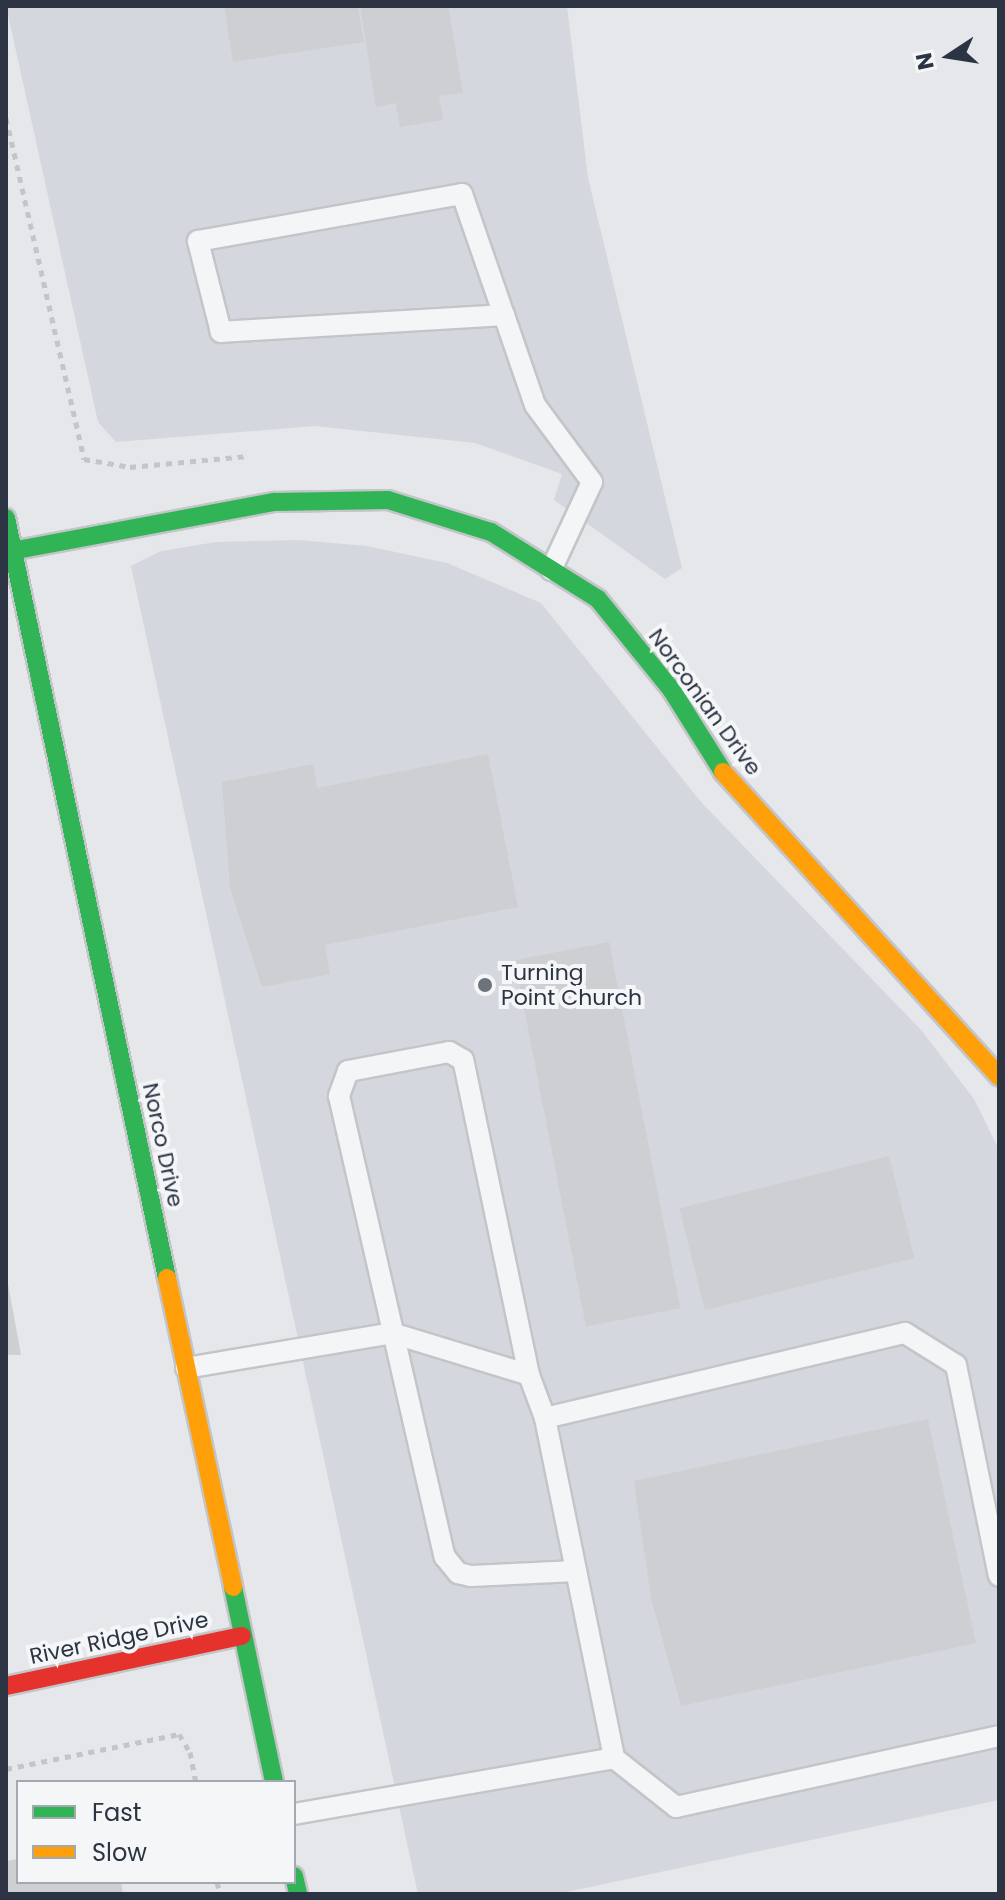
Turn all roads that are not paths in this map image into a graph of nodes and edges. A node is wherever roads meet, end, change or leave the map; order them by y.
1 (504, 315) junction
2 (6, 518) edge
3 (9, 551) edge
4 (551, 570) junction
5 (999, 1076) edge
6 (392, 1333) junction
7 (186, 1368) junction
8 (529, 1375) junction
9 (545, 1418) junction
10 (576, 1571) junction
11 (999, 1576) edge
12 (242, 1636) junction
13 (6, 1686) edge
14 (999, 1736) edge
15 (614, 1758) junction
16 (274, 1780) edge
17 (296, 1814) edge

1 - 1 lane
1 - 4 lane
2 - 3 street, Norco Drive
3 - 4 street, Norconian Drive
3 - 7 street, Norco Drive
4 - 5 street, Norconian Drive
6 - 7 lane
6 - 8 lane
6 - 8 lane
6 - 10 lane
7 - 12 street, Norco Drive
8 - 9 lane
9 - 10 lane
9 - 11 lane
10 - 15 lane
12 - 13 street, River Ridge Drive
12 - 16 street, Norco Drive
14 - 15 lane
15 - 17 lane

